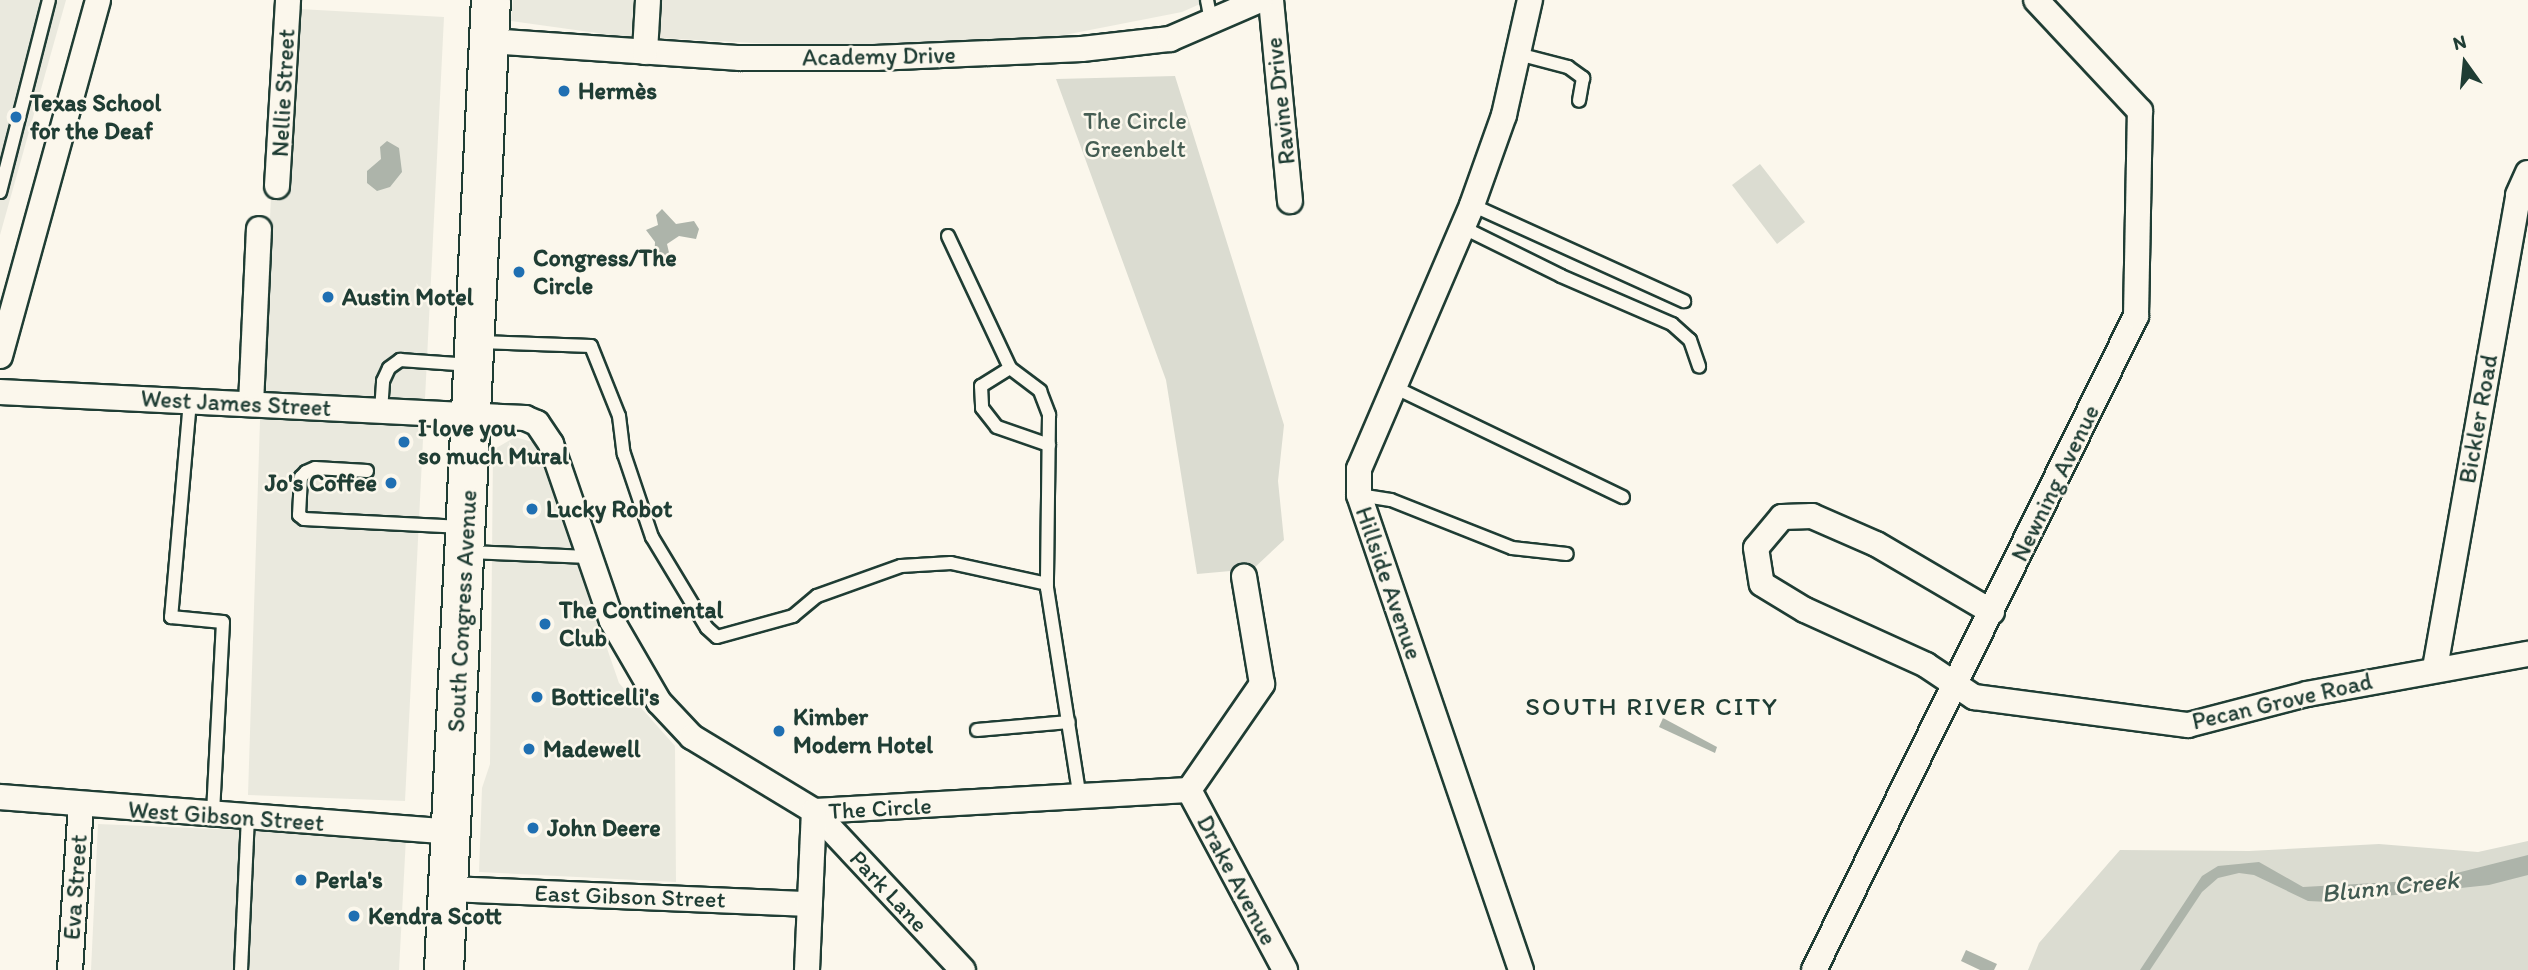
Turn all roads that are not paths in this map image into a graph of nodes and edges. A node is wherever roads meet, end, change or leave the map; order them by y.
1 (49, 0) edge
2 (98, 0) edge
3 (288, 0) edge
4 (491, 0) edge
5 (648, 0) edge
6 (1260, 0) edge
7 (1271, 0) edge
8 (1530, 0) edge
9 (2036, 0) edge
10 (1209, 10) edge
11 (489, 41) junction
12 (646, 51) junction
13 (1518, 54) junction
14 (1579, 101) dead end
15 (2528, 173) edge
16 (277, 186) dead end
17 (0, 192) edge
18 (1290, 201) dead end
19 (1467, 216) junction
20 (259, 229) dead end
21 (948, 236) dead end
22 (1684, 301) dead end
23 (474, 354) junction
24 (0, 356) edge
25 (1699, 366) dead end
26 (1010, 368) junction
27 (1394, 387) junction
28 (0, 392) edge
29 (190, 401) junction
30 (251, 404) junction
31 (381, 411) junction
32 (471, 416) junction
33 (1049, 445) junction
34 (367, 471) dead end
35 (1359, 495) junction
36 (1623, 497) dead end
37 (466, 539) junction
38 (1567, 554) dead end
39 (589, 556) junction
40 (1244, 576) dead end
41 (1047, 584) junction
42 (1992, 612) junction
43 (2528, 654) edge
44 (2435, 668) junction
45 (1955, 684) junction
46 (1069, 722) junction
47 (977, 730) dead end
48 (1189, 790) junction
49 (0, 797) edge
50 (1080, 798) junction
51 (82, 804) junction
52 (814, 811) junction
53 (213, 815) junction
54 (248, 817) junction
55 (452, 832) junction
56 (449, 889) junction
57 (810, 904) junction
58 (70, 970) edge
59 (241, 970) edge
60 (444, 970) edge
61 (807, 970) edge
62 (963, 970) edge
63 (1285, 970) edge
64 (1521, 970) edge
65 (1814, 970) edge

1 - 17 lane
2 - 24 street
3 - 16 street, Nellie Street
4 - 11 main road, South Congress Avenue
5 - 12 street
6 - 10 street, Academy Drive
7 - 18 street, Ravine Drive
8 - 13 street, Hillside Avenue
9 - 42 street, Newning Avenue
10 - 12 street, Academy Drive
11 - 12 street, Academy Drive
11 - 23 main road, South Congress Avenue
13 - 14 lane
13 - 19 street, Hillside Avenue
15 - 44 street, Bickler Road
19 - 22 lane
19 - 25 lane
19 - 27 street, Hillside Avenue
20 - 30 street
21 - 26 lane
23 - 31 lane
23 - 32 main road, South Congress Avenue
23 - 41 lane
26 - 33 lane
26 - 33 lane
27 - 35 street, Hillside Avenue
27 - 36 lane
28 - 29 street, West James Street
29 - 30 street, West James Street
29 - 53 lane
30 - 31 street, West James Street
31 - 32 street, West James Street
32 - 37 main road, South Congress Avenue
32 - 39 street, The Circle
33 - 41 lane
34 - 37 lane
35 - 38 lane
35 - 64 street, Hillside Avenue
37 - 39 lane
37 - 55 main road, South Congress Avenue
39 - 52 street, The Circle
40 - 48 street
41 - 46 lane
42 - 45 street, Newning Avenue
42 - 45 street, Pecan Grove Road
43 - 44 street, Pecan Grove Road
44 - 45 street, Pecan Grove Road
45 - 65 street, Newning Avenue
46 - 47 lane
46 - 50 lane
48 - 50 street, The Circle
48 - 63 street, Drake Avenue
49 - 51 street, West Gibson Street
50 - 52 street, The Circle
51 - 53 street, West Gibson Street
51 - 58 street, Eva Street
52 - 57 street
52 - 62 street, Park Lane
53 - 54 street, West Gibson Street
54 - 55 street, West Gibson Street
54 - 59 lane
55 - 56 main road, South Congress Avenue
56 - 57 street, East Gibson Street
56 - 60 main road, South Congress Avenue
57 - 61 street

